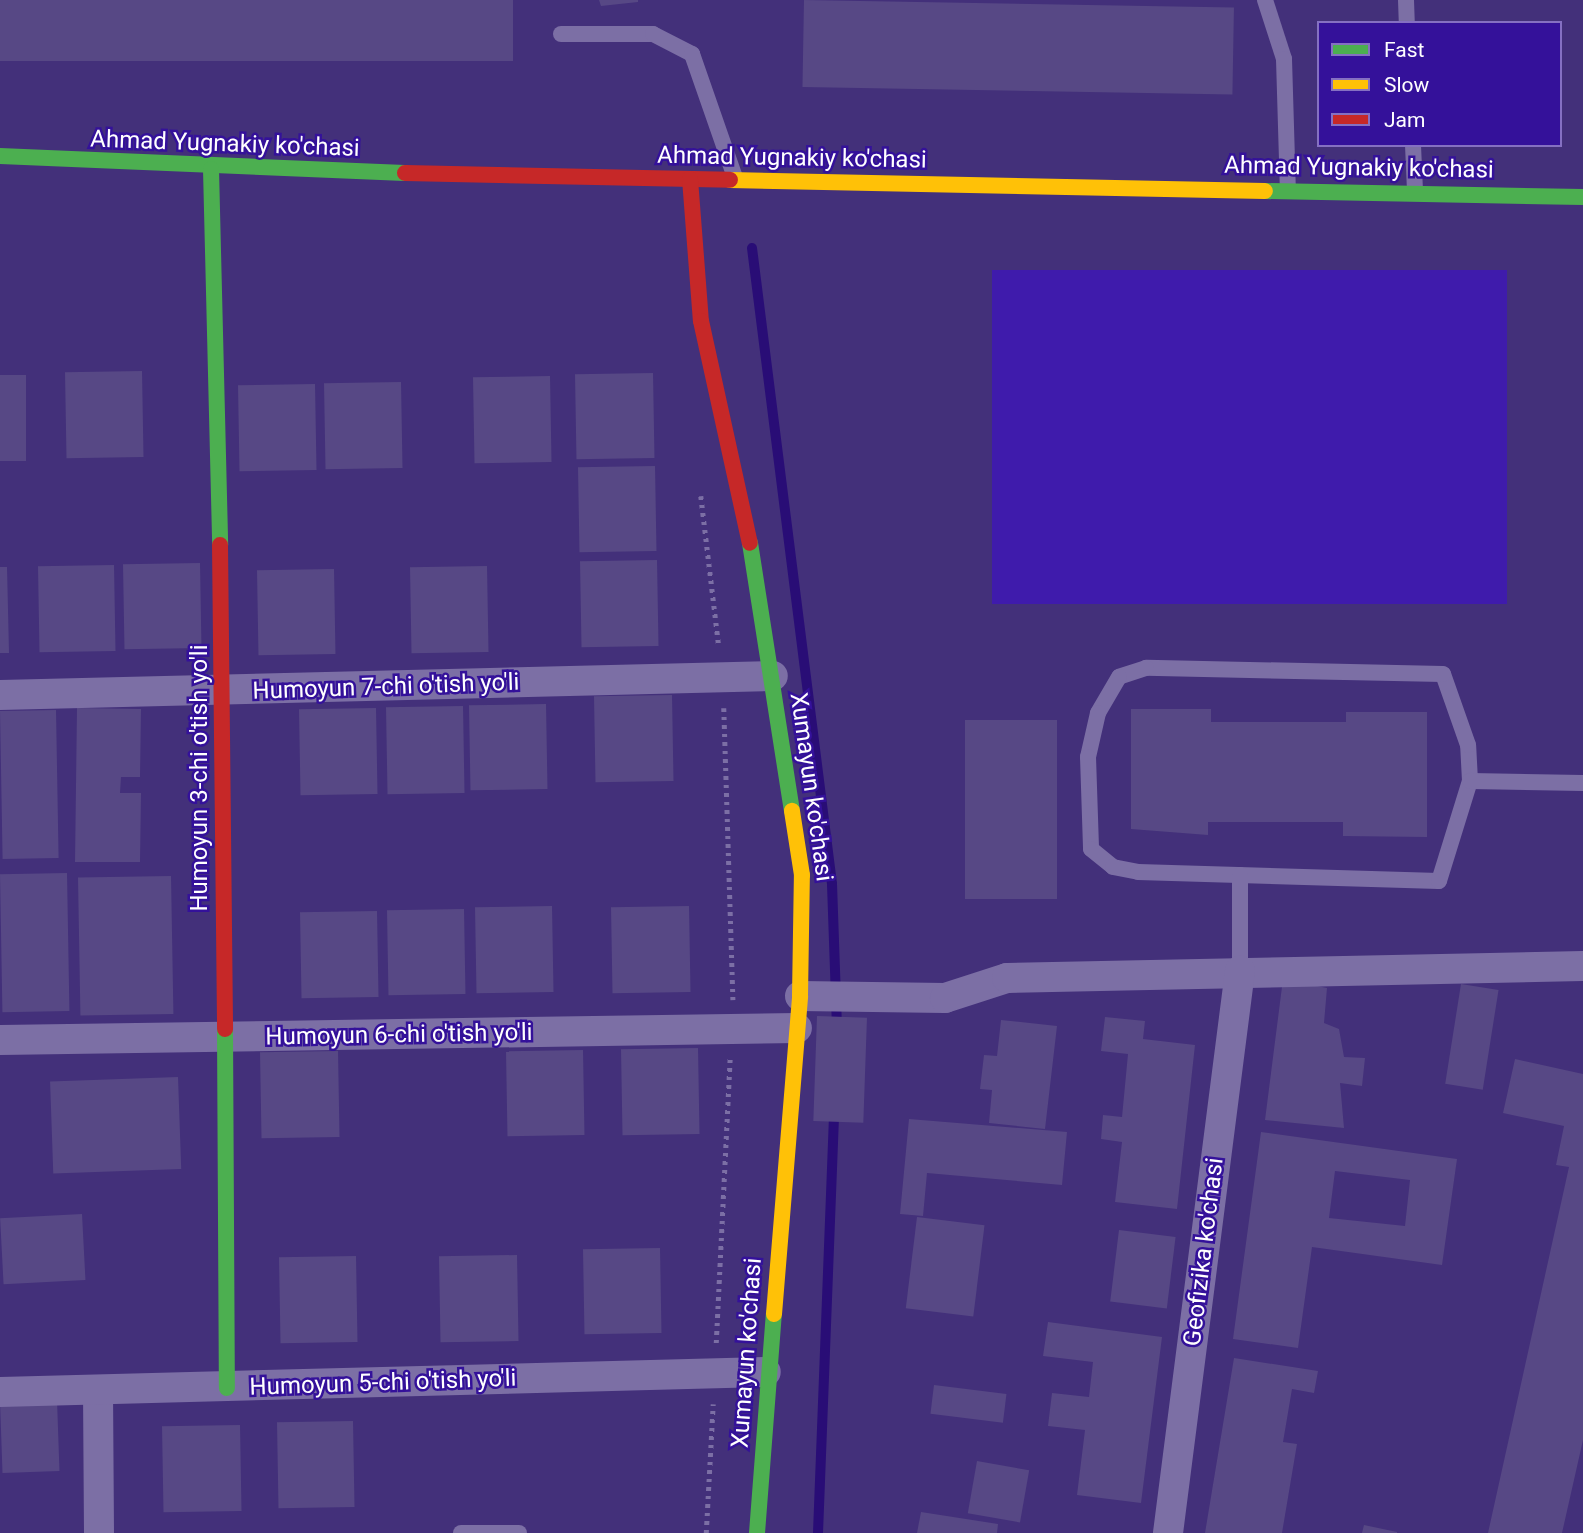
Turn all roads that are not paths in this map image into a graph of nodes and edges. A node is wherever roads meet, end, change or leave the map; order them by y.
1 (1265, 0) edge
2 (1406, 0) edge
3 (1407, 21) edge
4 (561, 34) dead end
5 (1413, 147) edge
6 (0, 156) edge
7 (211, 169) junction
8 (690, 179) junction
9 (736, 180) junction
10 (1288, 190) junction
11 (1415, 191) junction
12 (1583, 197) edge
13 (773, 676) junction
14 (224, 692) junction
15 (0, 695) edge
16 (1470, 781) junction
17 (1583, 783) edge
18 (1240, 875) junction
19 (1583, 966) edge
20 (1240, 971) junction
21 (800, 996) junction
22 (797, 1028) junction
23 (224, 1037) junction
24 (0, 1040) edge
25 (766, 1373) junction
26 (227, 1388) junction
27 (98, 1390) junction
28 (0, 1392) edge
29 (100, 1533) edge
30 (461, 1533) edge
31 (519, 1533) edge
32 (757, 1533) edge
33 (1168, 1533) edge

1 - 10 lane
2 - 3 lane
4 - 9 lane
5 - 11 lane
6 - 7 street, Ahmad Yugnakiy ko'chasi
7 - 8 street, Ahmad Yugnakiy ko'chasi
7 - 14 street, Humoyun 3-chi o'tish yo'li
8 - 9 street, Ahmad Yugnakiy ko'chasi
8 - 13 street, Xumayun ko'chasi
9 - 10 street, Ahmad Yugnakiy ko'chasi
10 - 11 street, Ahmad Yugnakiy ko'chasi
11 - 12 street, Ahmad Yugnakiy ko'chasi
13 - 14 street, Humoyun 7-chi o'tish yo'li
13 - 21 street, Xumayun ko'chasi
14 - 15 street, Humoyun 7-chi o'tish yo'li
14 - 23 street, Humoyun 3-chi o'tish yo'li
16 - 17 lane
16 - 18 lane
16 - 18 lane
18 - 20 lane
19 - 20 street
20 - 21 street
20 - 33 street, Geofizika ko'chasi
21 - 22 street, Xumayun ko'chasi
22 - 23 street, Humoyun 6-chi o'tish yo'li
22 - 25 street, Xumayun ko'chasi
23 - 24 street, Humoyun 6-chi o'tish yo'li
23 - 26 street, Humoyun 3-chi o'tish yo'li
25 - 26 street, Humoyun 5-chi o'tish yo'li
25 - 32 street, Xumayun ko'chasi
26 - 27 street, Humoyun 5-chi o'tish yo'li
27 - 28 street, Humoyun 5-chi o'tish yo'li
27 - 29 street
30 - 31 lane

